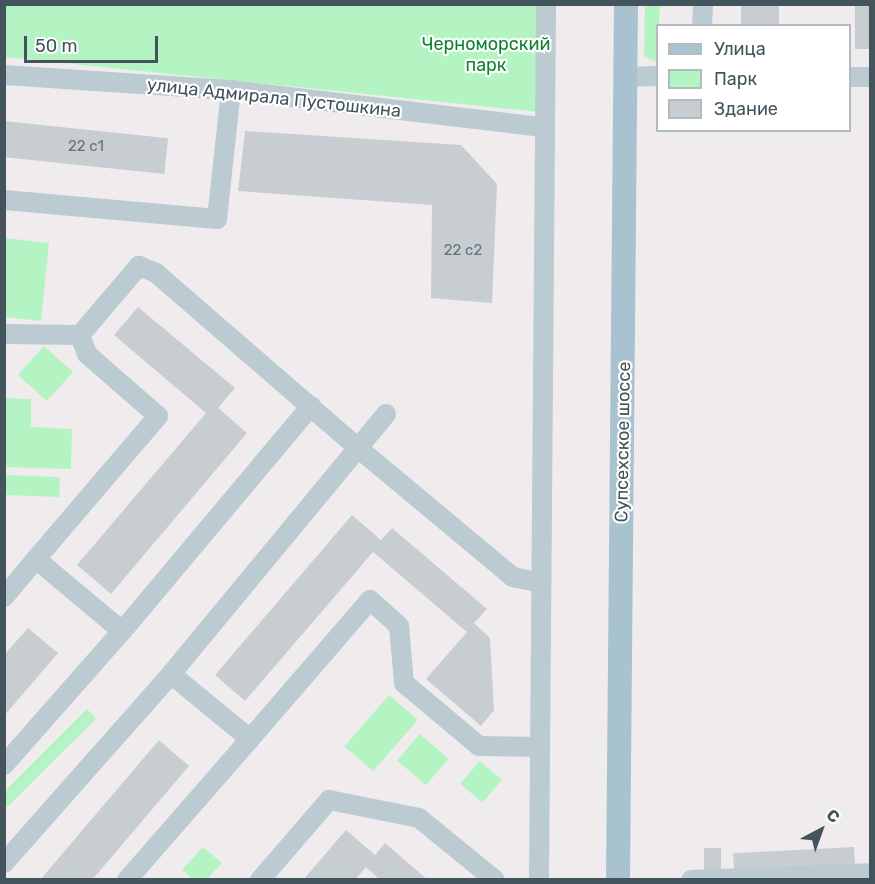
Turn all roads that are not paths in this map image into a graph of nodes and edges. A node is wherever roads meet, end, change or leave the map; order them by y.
1 (546, 4) edge
2 (626, 4) edge
3 (703, 4) edge
4 (702, 24) edge
5 (4, 75) edge
6 (656, 76) edge
7 (626, 77) junction
8 (851, 77) edge
9 (870, 77) edge
10 (231, 90) junction
11 (543, 127) junction
12 (4, 200) edge
13 (4, 334) edge
14 (80, 335) junction
15 (311, 406) junction
16 (386, 414) dead end
17 (358, 447) junction
18 (36, 560) junction
19 (541, 583) junction
20 (4, 597) edge
21 (122, 631) junction
22 (171, 674) junction
23 (250, 739) junction
24 (540, 747) junction
25 (4, 765) edge
26 (4, 863) edge
27 (870, 873) edge
28 (126, 879) edge
29 (260, 879) edge
30 (495, 879) edge
31 (539, 879) edge
32 (618, 879) edge
33 (691, 879) edge

1 - 11 street
2 - 7 main road, Супсехское шоссе
3 - 4 street
5 - 10 street, улица Адмирала Пустошкина
6 - 7 street
7 - 32 main road, Супсехское шоссе
8 - 9 street
10 - 11 street, улица Адмирала Пустошкина
10 - 12 street
11 - 19 street
13 - 14 street
14 - 15 street
14 - 18 street
15 - 17 street
15 - 21 street
16 - 17 street
17 - 19 street
17 - 22 street
18 - 20 street
18 - 21 street
19 - 24 street
21 - 25 street
22 - 23 street
22 - 26 street
23 - 24 street
23 - 28 street
24 - 31 street
27 - 33 street
29 - 30 street

